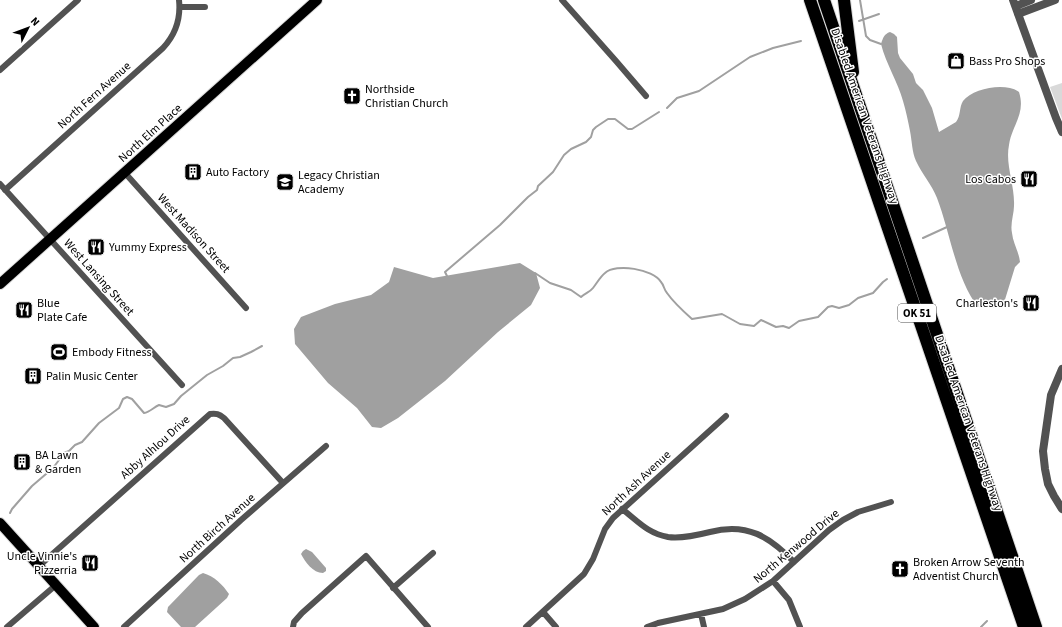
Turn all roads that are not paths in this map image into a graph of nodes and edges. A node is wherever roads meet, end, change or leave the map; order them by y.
1 (78, 0) edge
2 (315, 0) edge
3 (562, 0) edge
4 (810, 0) edge
5 (824, 0) edge
6 (844, 0) edge
7 (1031, 0) edge
8 (1055, 0) edge
9 (180, 3) edge
10 (1016, 6) edge
11 (205, 7) dead end
12 (0, 70) edge
13 (646, 96) dead end
14 (857, 99) junction
15 (1062, 132) edge
16 (125, 172) junction
17 (0, 184) edge
18 (5, 190) junction
19 (50, 240) junction
20 (0, 284) edge
21 (246, 308) dead end
22 (1062, 369) edge
23 (182, 385) dead end
24 (726, 416) dead end
25 (326, 446) dead end
26 (283, 483) junction
27 (891, 502) dead end
28 (622, 509) junction
29 (1062, 509) edge
30 (0, 524) edge
31 (433, 553) dead end
32 (794, 562) junction
33 (38, 566) junction
34 (773, 581) junction
35 (56, 585) junction
36 (393, 588) junction
37 (543, 612) junction
38 (701, 614) junction
39 (7, 627) edge
40 (94, 627) edge
41 (124, 627) edge
42 (292, 627) edge
43 (428, 627) edge
44 (526, 627) edge
45 (556, 627) edge
46 (647, 627) edge
47 (704, 627) edge
48 (800, 627) edge
49 (1024, 627) edge
50 (1036, 627) edge

1 - 12 street
2 - 16 main road, North Elm Place
3 - 13 street
4 - 49 highway, Disabled American Veterans Highway / OK 51
5 - 14 highway, Disabled American Veterans Highway / OK 51
6 - 14 highway
7 - 10 street
8 - 10 street
9 - 11 street, North Fern Avenue
9 - 18 street, North Fern Avenue
10 - 15 street
14 - 50 highway, Disabled American Veterans Highway / OK 51
16 - 19 main road, North Elm Place
16 - 21 street, West Madison Street
17 - 18 street, West Lansing Street
18 - 19 street, West Lansing Street
19 - 20 main road, North Elm Place
19 - 23 street, West Lansing Street
22 - 29 street
24 - 28 street, North Ash Avenue
25 - 26 street, North Birch Avenue
26 - 33 street, Abby Alhlou Drive
26 - 41 street, North Birch Avenue
27 - 32 street, North Kenwood Drive
28 - 32 street
28 - 37 street, North Ash Avenue
30 - 33 main road
31 - 36 street
32 - 34 street, North Kenwood Drive
33 - 35 main road
34 - 38 street, North Kenwood Drive
34 - 48 street
35 - 39 street
35 - 40 main road
36 - 42 street
36 - 43 street
37 - 44 street, North Ash Avenue
37 - 45 street
38 - 46 street, North Kenwood Drive
38 - 47 street

